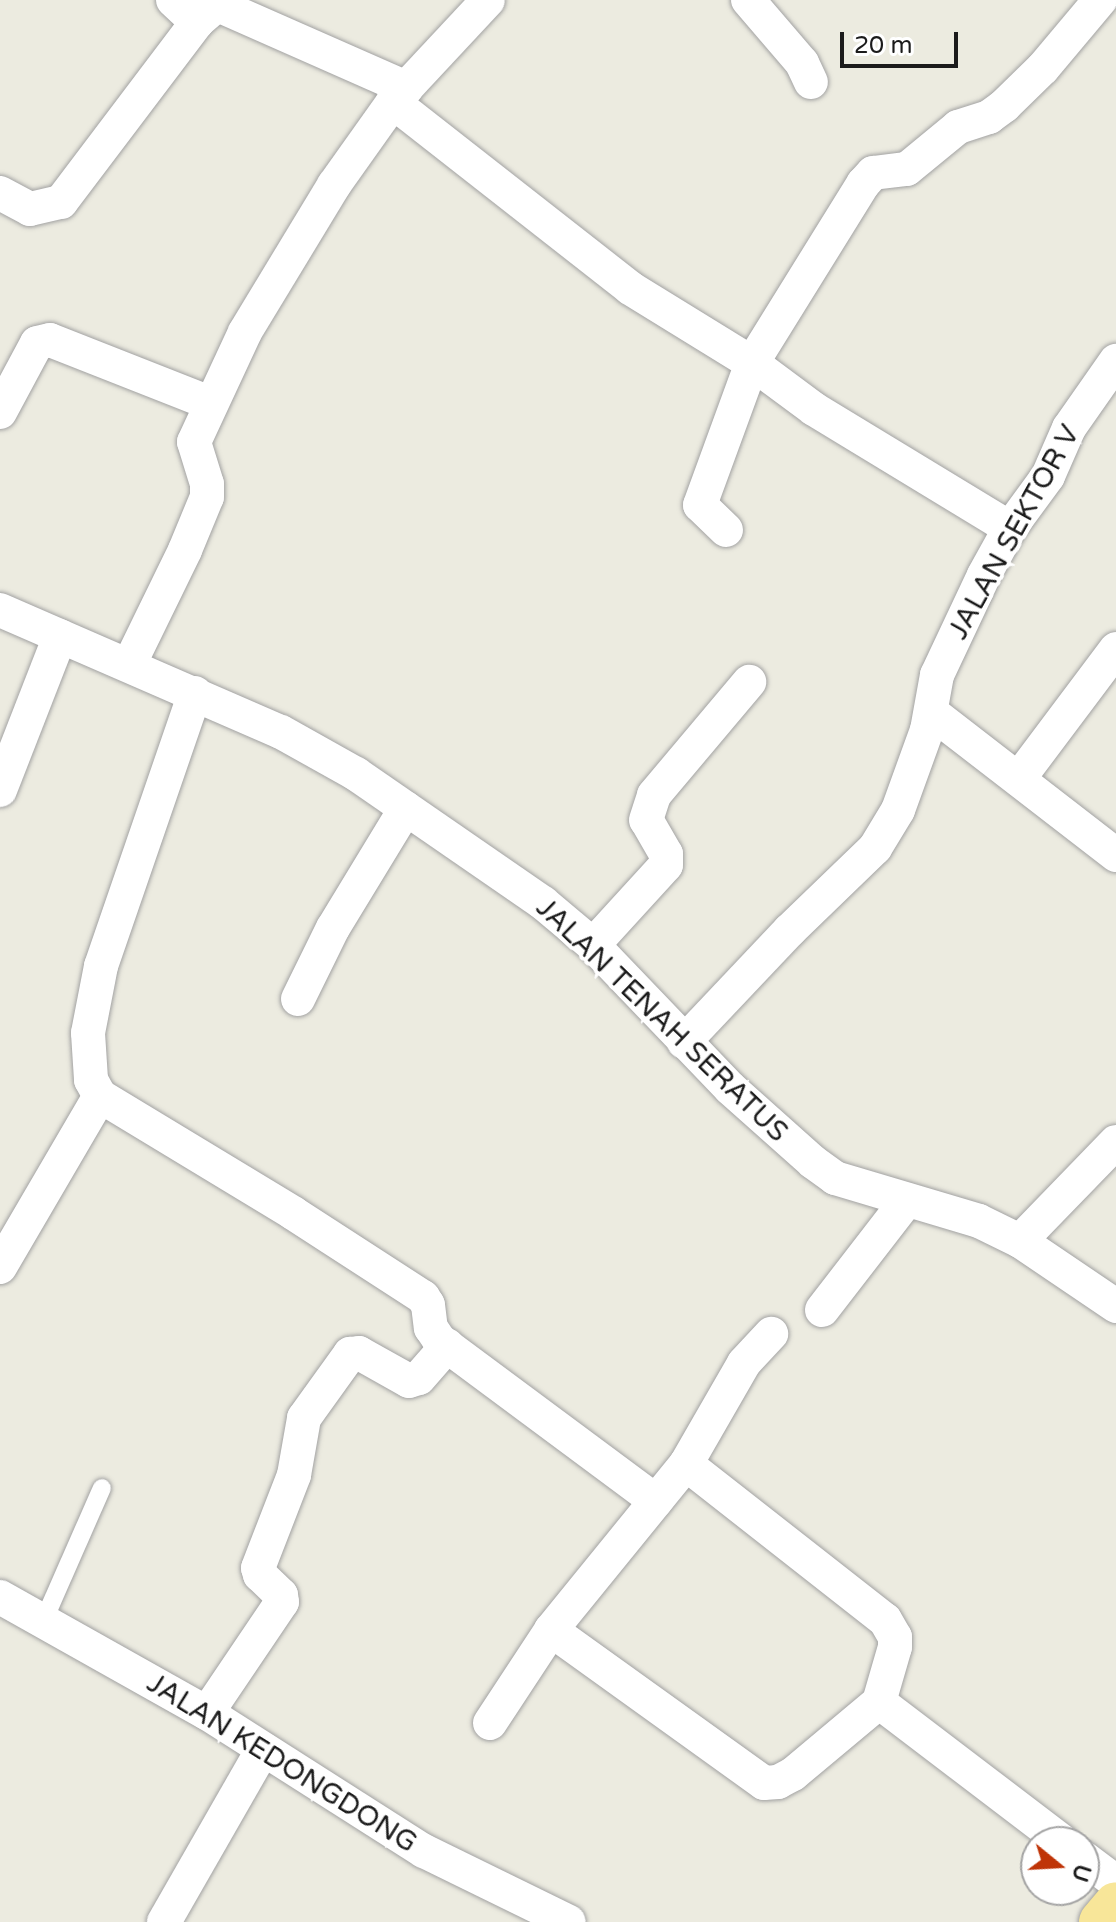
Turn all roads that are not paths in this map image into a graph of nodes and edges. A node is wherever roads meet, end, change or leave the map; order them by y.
1 (488, 0) edge
2 (748, 0) edge
3 (1100, 0) edge
4 (202, 7) edge
5 (811, 82) dead end
6 (400, 95) junction
7 (0, 193) edge
8 (1116, 361) edge
9 (752, 363) junction
10 (210, 403) junction
11 (0, 412) edge
12 (1010, 528) junction
13 (726, 530) dead end
14 (0, 610) edge
15 (60, 636) junction
16 (1116, 649) edge
17 (129, 665) junction
18 (749, 682) dead end
19 (195, 693) junction
20 (931, 712) junction
21 (1020, 777) junction
22 (0, 790) edge
23 (406, 808) junction
24 (1116, 855) edge
25 (593, 945) junction
26 (298, 999) dead end
27 (684, 1042) junction
28 (100, 1096) junction
29 (1116, 1142) edge
30 (907, 1200) junction
31 (1020, 1241) junction
32 (0, 1267) edge
33 (1116, 1306) edge
34 (822, 1310) dead end
35 (771, 1334) dead end
36 (447, 1346) junction
37 (686, 1464) junction
38 (102, 1488) dead end
39 (656, 1501) junction
40 (0, 1597) edge
41 (44, 1620) junction
42 (551, 1630) junction
43 (879, 1702) junction
44 (207, 1713) junction
45 (490, 1723) dead end
46 (263, 1749) junction
47 (1042, 1826) edge
48 (1116, 1904) edge
49 (164, 1922) edge
50 (569, 1922) edge
51 (1101, 1922) edge

1 - 6 street
2 - 5 street
3 - 9 street
4 - 6 street
4 - 7 street
6 - 9 street
6 - 10 street
8 - 12 street, JALAN SEKTOR V
9 - 12 street
9 - 13 street
10 - 11 street
10 - 17 street
12 - 20 street, JALAN SEKTOR V
14 - 15 street, JALAN TENAH SERATUS
15 - 17 street, JALAN TENAH SERATUS
15 - 22 street
16 - 21 street
17 - 19 street, JALAN TENAH SERATUS
18 - 25 street
19 - 23 street, JALAN TENAH SERATUS
19 - 28 street
20 - 21 street
20 - 27 street, JALAN SEKTOR V
21 - 24 street
23 - 25 street, JALAN TENAH SERATUS
23 - 26 street
25 - 27 street, JALAN TENAH SERATUS
27 - 30 street, JALAN TENAH SERATUS
28 - 32 street
28 - 36 street
29 - 31 street
30 - 31 street, JALAN TENAH SERATUS
30 - 34 street
31 - 33 street, JALAN TENAH SERATUS
35 - 37 street
36 - 39 street
36 - 44 street
37 - 39 street
37 - 43 street
38 - 41 lane
39 - 42 street
40 - 41 street, JALAN KEDONGDONG
41 - 44 street, JALAN KEDONGDONG
42 - 43 street
42 - 45 street
43 - 47 street
44 - 46 street, JALAN KEDONGDONG
46 - 49 street
46 - 50 street, JALAN KEDONGDONG
48 - 51 main road

